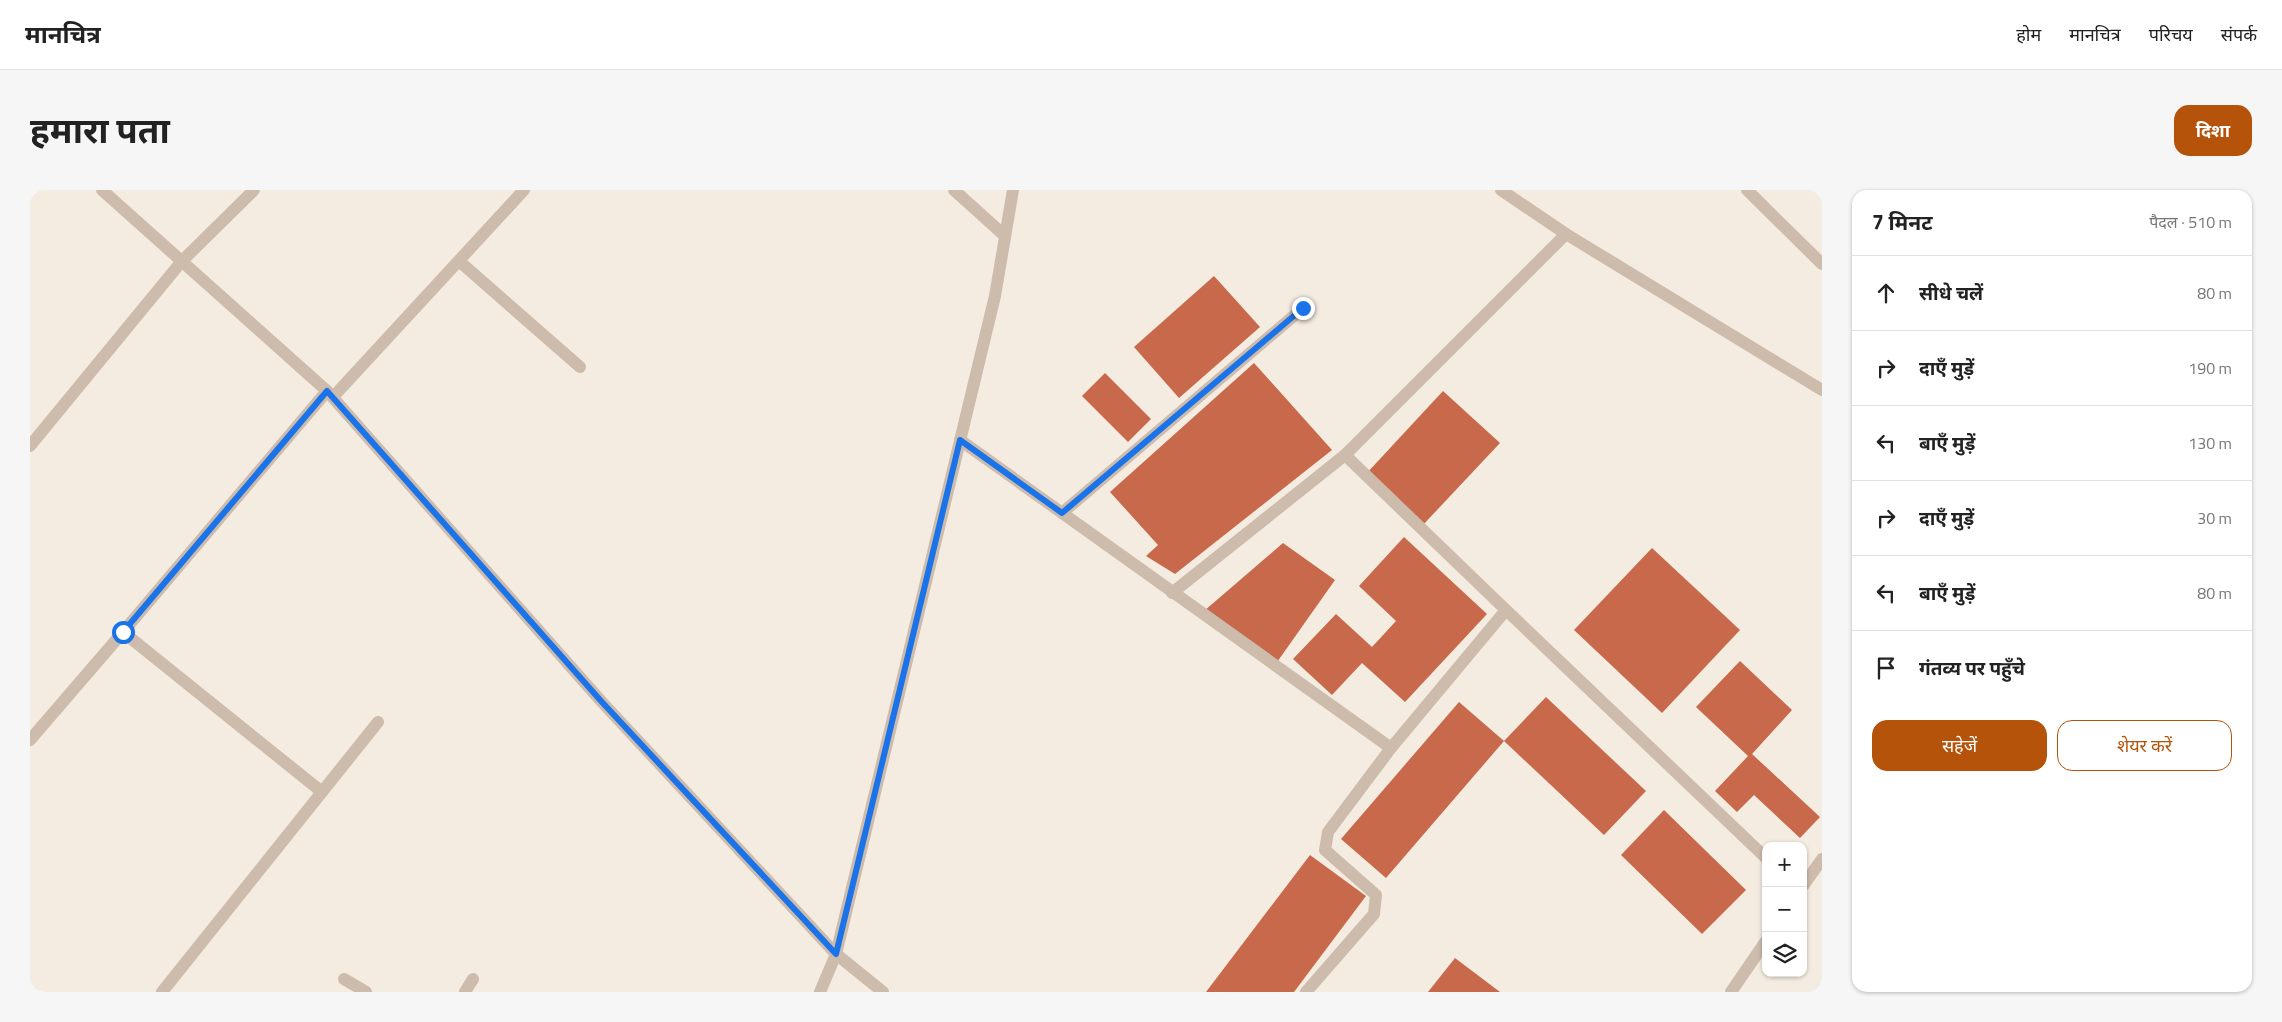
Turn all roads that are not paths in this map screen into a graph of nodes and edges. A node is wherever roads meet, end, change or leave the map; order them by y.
1 (102, 190) edge
2 (254, 190) edge
3 (524, 190) edge
4 (954, 190) edge
5 (1013, 190) edge
6 (1502, 190) edge
7 (1747, 190) edge
8 (1566, 234) junction
9 (1005, 236) junction
10 (459, 260) junction
11 (182, 261) junction
12 (1822, 264) edge
13 (1303, 308) dead end
14 (580, 367) dead end
15 (1822, 390) edge
16 (330, 394) junction
17 (960, 440) junction
18 (30, 446) edge
19 (1345, 455) junction
20 (1062, 513) junction
21 (1172, 593) junction
22 (1506, 610) junction
23 (123, 632) junction
24 (378, 722) dead end
25 (30, 740) edge
26 (1391, 748) junction
27 (322, 792) junction
28 (1762, 854) edge
29 (1822, 859) edge
30 (1807, 880) edge
31 (1762, 947) edge
32 (836, 954) junction
33 (344, 979) dead end
34 (473, 979) dead end
35 (162, 992) edge
36 (366, 992) edge
37 (465, 992) edge
38 (820, 992) edge
39 (883, 992) edge
40 (1306, 992) edge
41 (1731, 992) edge

1 - 11 street
2 - 11 street
3 - 10 street
4 - 9 street
5 - 9 street
6 - 8 street
7 - 12 street
8 - 15 street
8 - 19 street
9 - 17 street
10 - 14 street
10 - 16 street
11 - 16 street
11 - 18 street
13 - 20 street
16 - 23 street
16 - 32 street
17 - 20 street
17 - 32 street
19 - 21 street
19 - 22 street
20 - 21 street
21 - 26 street
22 - 26 street
22 - 28 street
23 - 25 street
23 - 27 street
24 - 27 street
26 - 40 street
27 - 35 street
29 - 30 street
31 - 41 street
32 - 38 street
32 - 39 street
33 - 36 street
34 - 37 street

